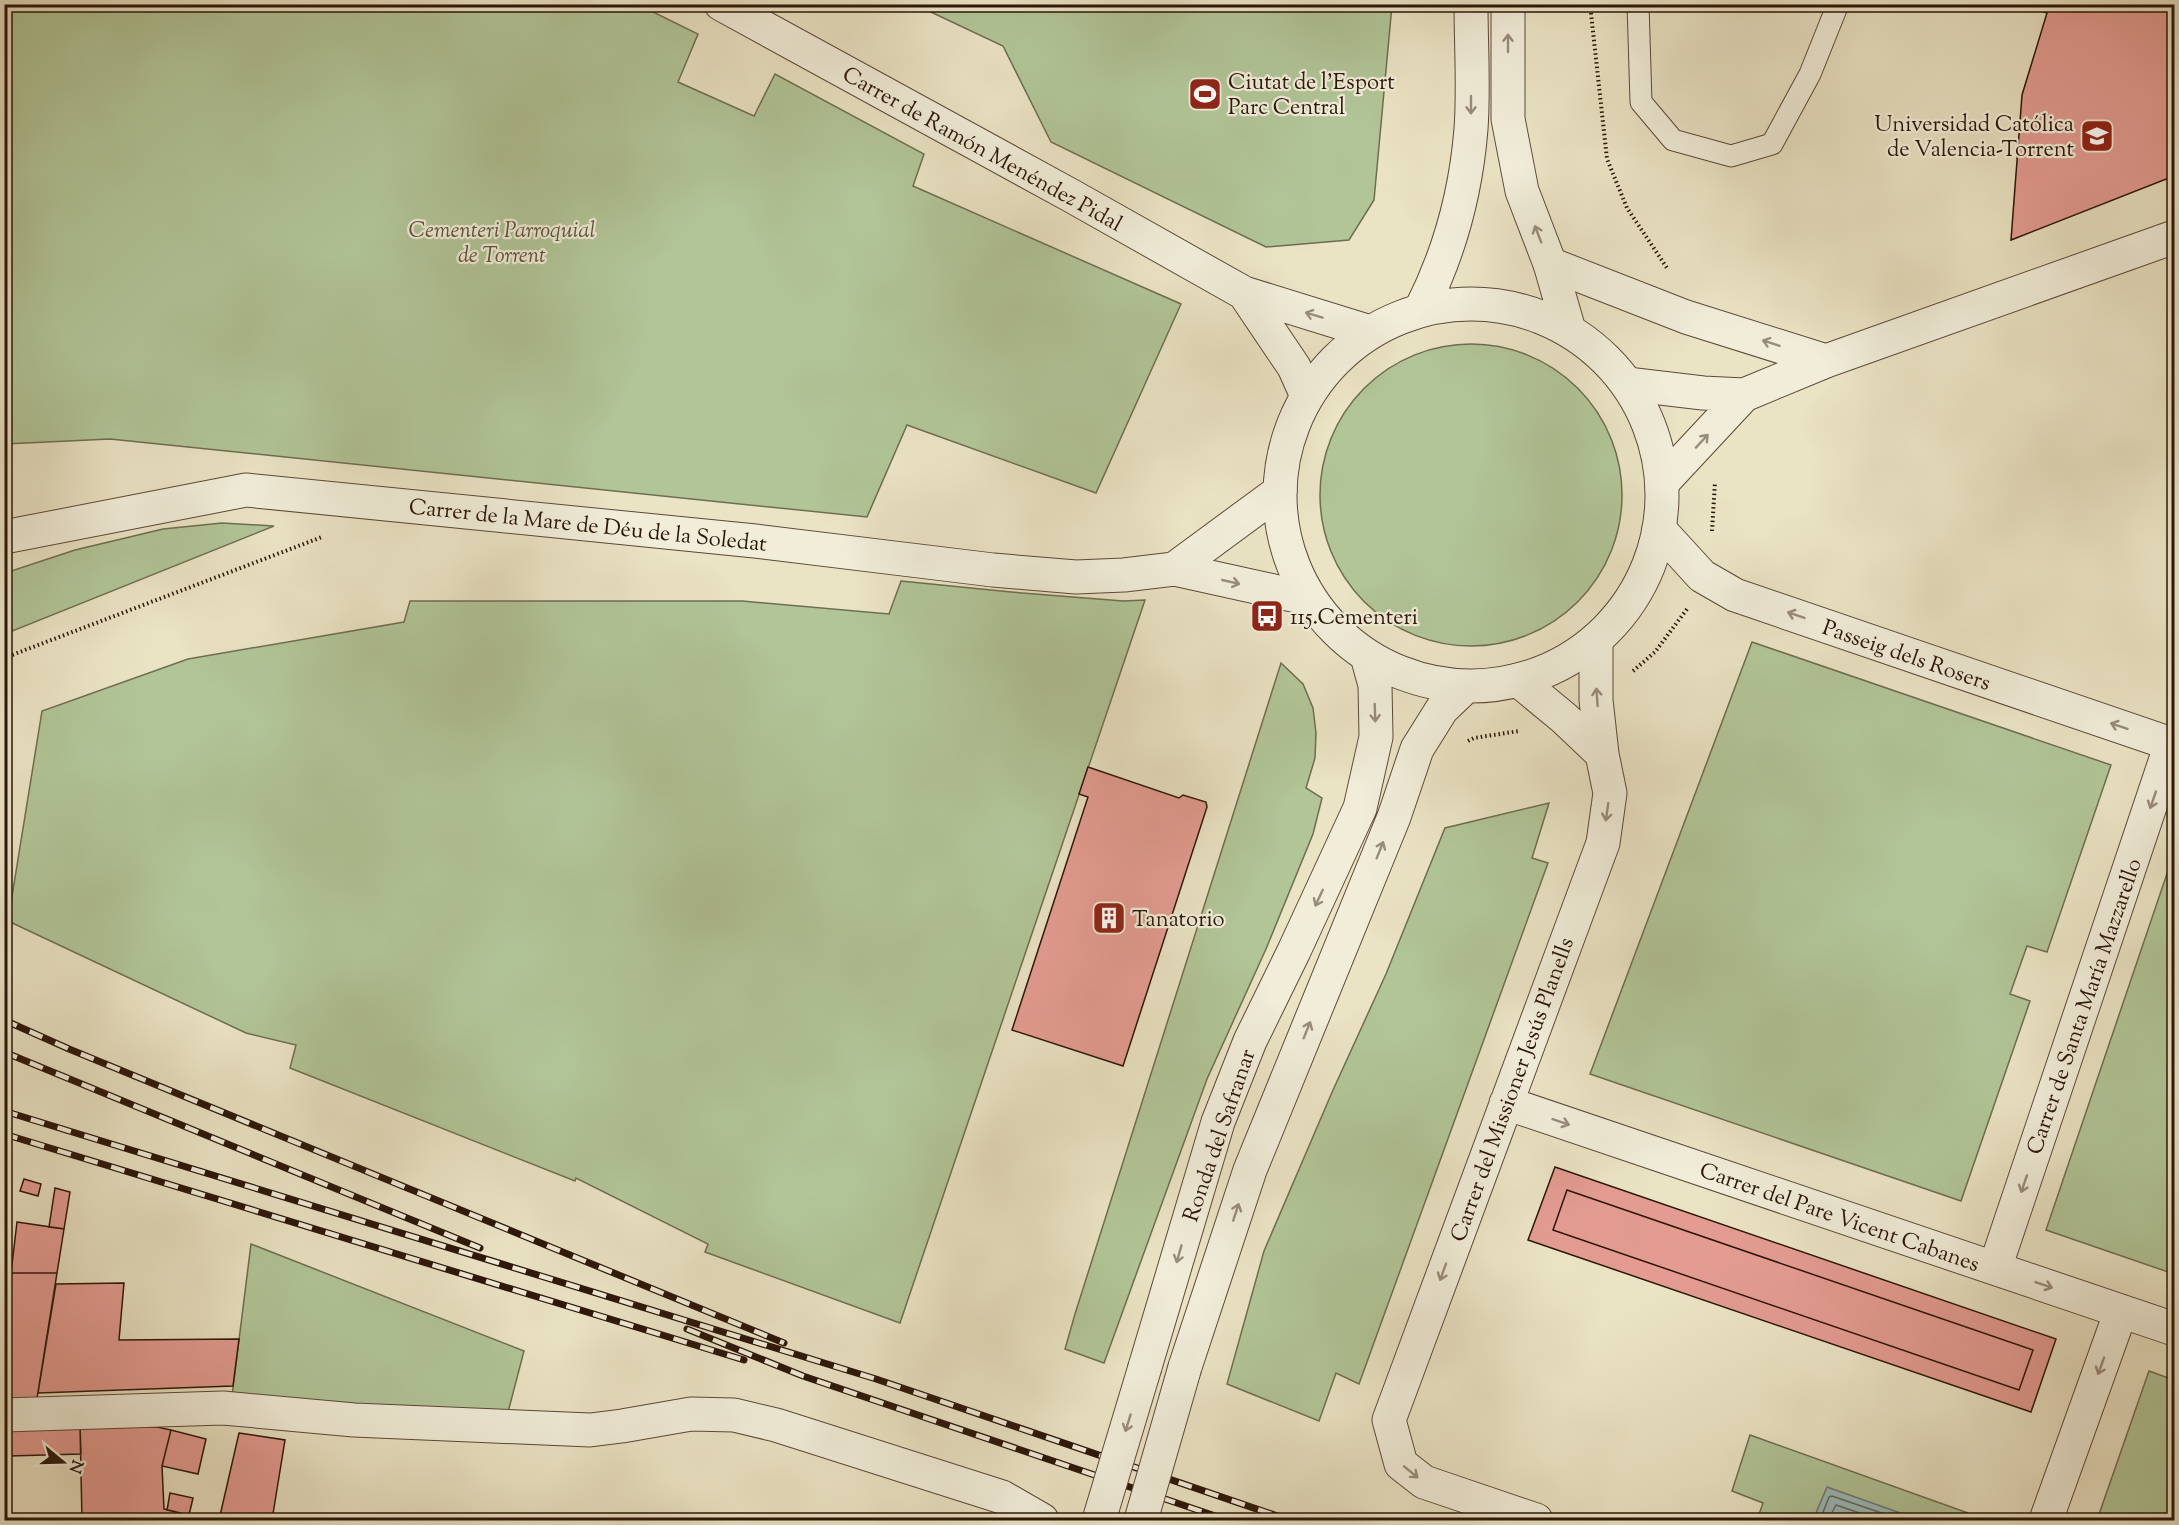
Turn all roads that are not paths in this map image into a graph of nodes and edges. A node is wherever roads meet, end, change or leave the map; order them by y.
1 (721, 4) edge
2 (1471, 4) edge
3 (1508, 4) edge
4 (1638, 4) edge
5 (1838, 4) edge
6 (2175, 237) edge
7 (1550, 264) junction
8 (1244, 293) junction
9 (1421, 309) junction
10 (1569, 330) junction
11 (1370, 332) junction
12 (1827, 361) junction
13 (1627, 384) junction
14 (1744, 395) junction
15 (1306, 396) junction
16 (1662, 483) junction
17 (1280, 491) junction
18 (1659, 529) junction
19 (4, 537) edge
20 (1174, 569) junction
21 (1310, 599) junction
22 (1596, 640) junction
23 (1366, 656) junction
24 (1518, 680) junction
25 (1466, 686) junction
26 (2173, 745) edge
27 (1602, 754) junction
28 (1506, 1103) junction
29 (1995, 1268) junction
30 (2121, 1311) junction
31 (2175, 1329) edge
32 (4, 1415) edge
33 (1042, 1521) edge
34 (1099, 1521) edge
35 (1141, 1521) edge
36 (1536, 1521) edge
37 (2046, 1521) edge

1 - 8 street, Carrer de Ramón Menéndez Pidal
2 -> 9 street
7 -> 3 street
4 - 5 lane
6 - 12 street
7 - 10 street
12 -> 7 street
11 -> 8 street, Carrer de Ramón Menéndez Pidal
8 - 15 street, Carrer de Ramón Menéndez Pidal
9 - 10 street
9 - 11 street
10 - 13 street
11 - 15 street
12 - 14 street
13 - 14 street
13 - 16 street
16 -> 14 street
15 - 17 street
16 - 18 street
17 - 20 street, Carrer de la Mare de Déu de la Soledat
17 - 21 street
18 - 22 street
26 -> 18 street, Passeig dels Rosers
19 - 20 street, Carrer de la Mare de Déu de la Soledat
20 -> 21 street, Carrer de la Mare de Déu de la Soledat
21 - 23 street
22 - 24 street
27 -> 22 street, Carrer del Missioner Jesús Planells
23 - 25 street
23 -> 34 street, Ronda del Safranar, bridge
24 - 25 street
24 - 27 street
35 -> 25 street, Ronda del Safranar, bridge
26 -> 29 street, Carrer de Santa María Mazzarello
27 -> 28 street, Carrer del Missioner Jesús Planells
28 -> 29 street, Carrer del Pare Vicent Cabanes
28 -> 36 street, Carrer del Missioner Jesús Planells
29 -> 30 street, Carrer del Pare Vicent Cabanes
30 - 31 street, Carrer del Pare Vicent Cabanes
30 -> 37 street
32 - 33 street

